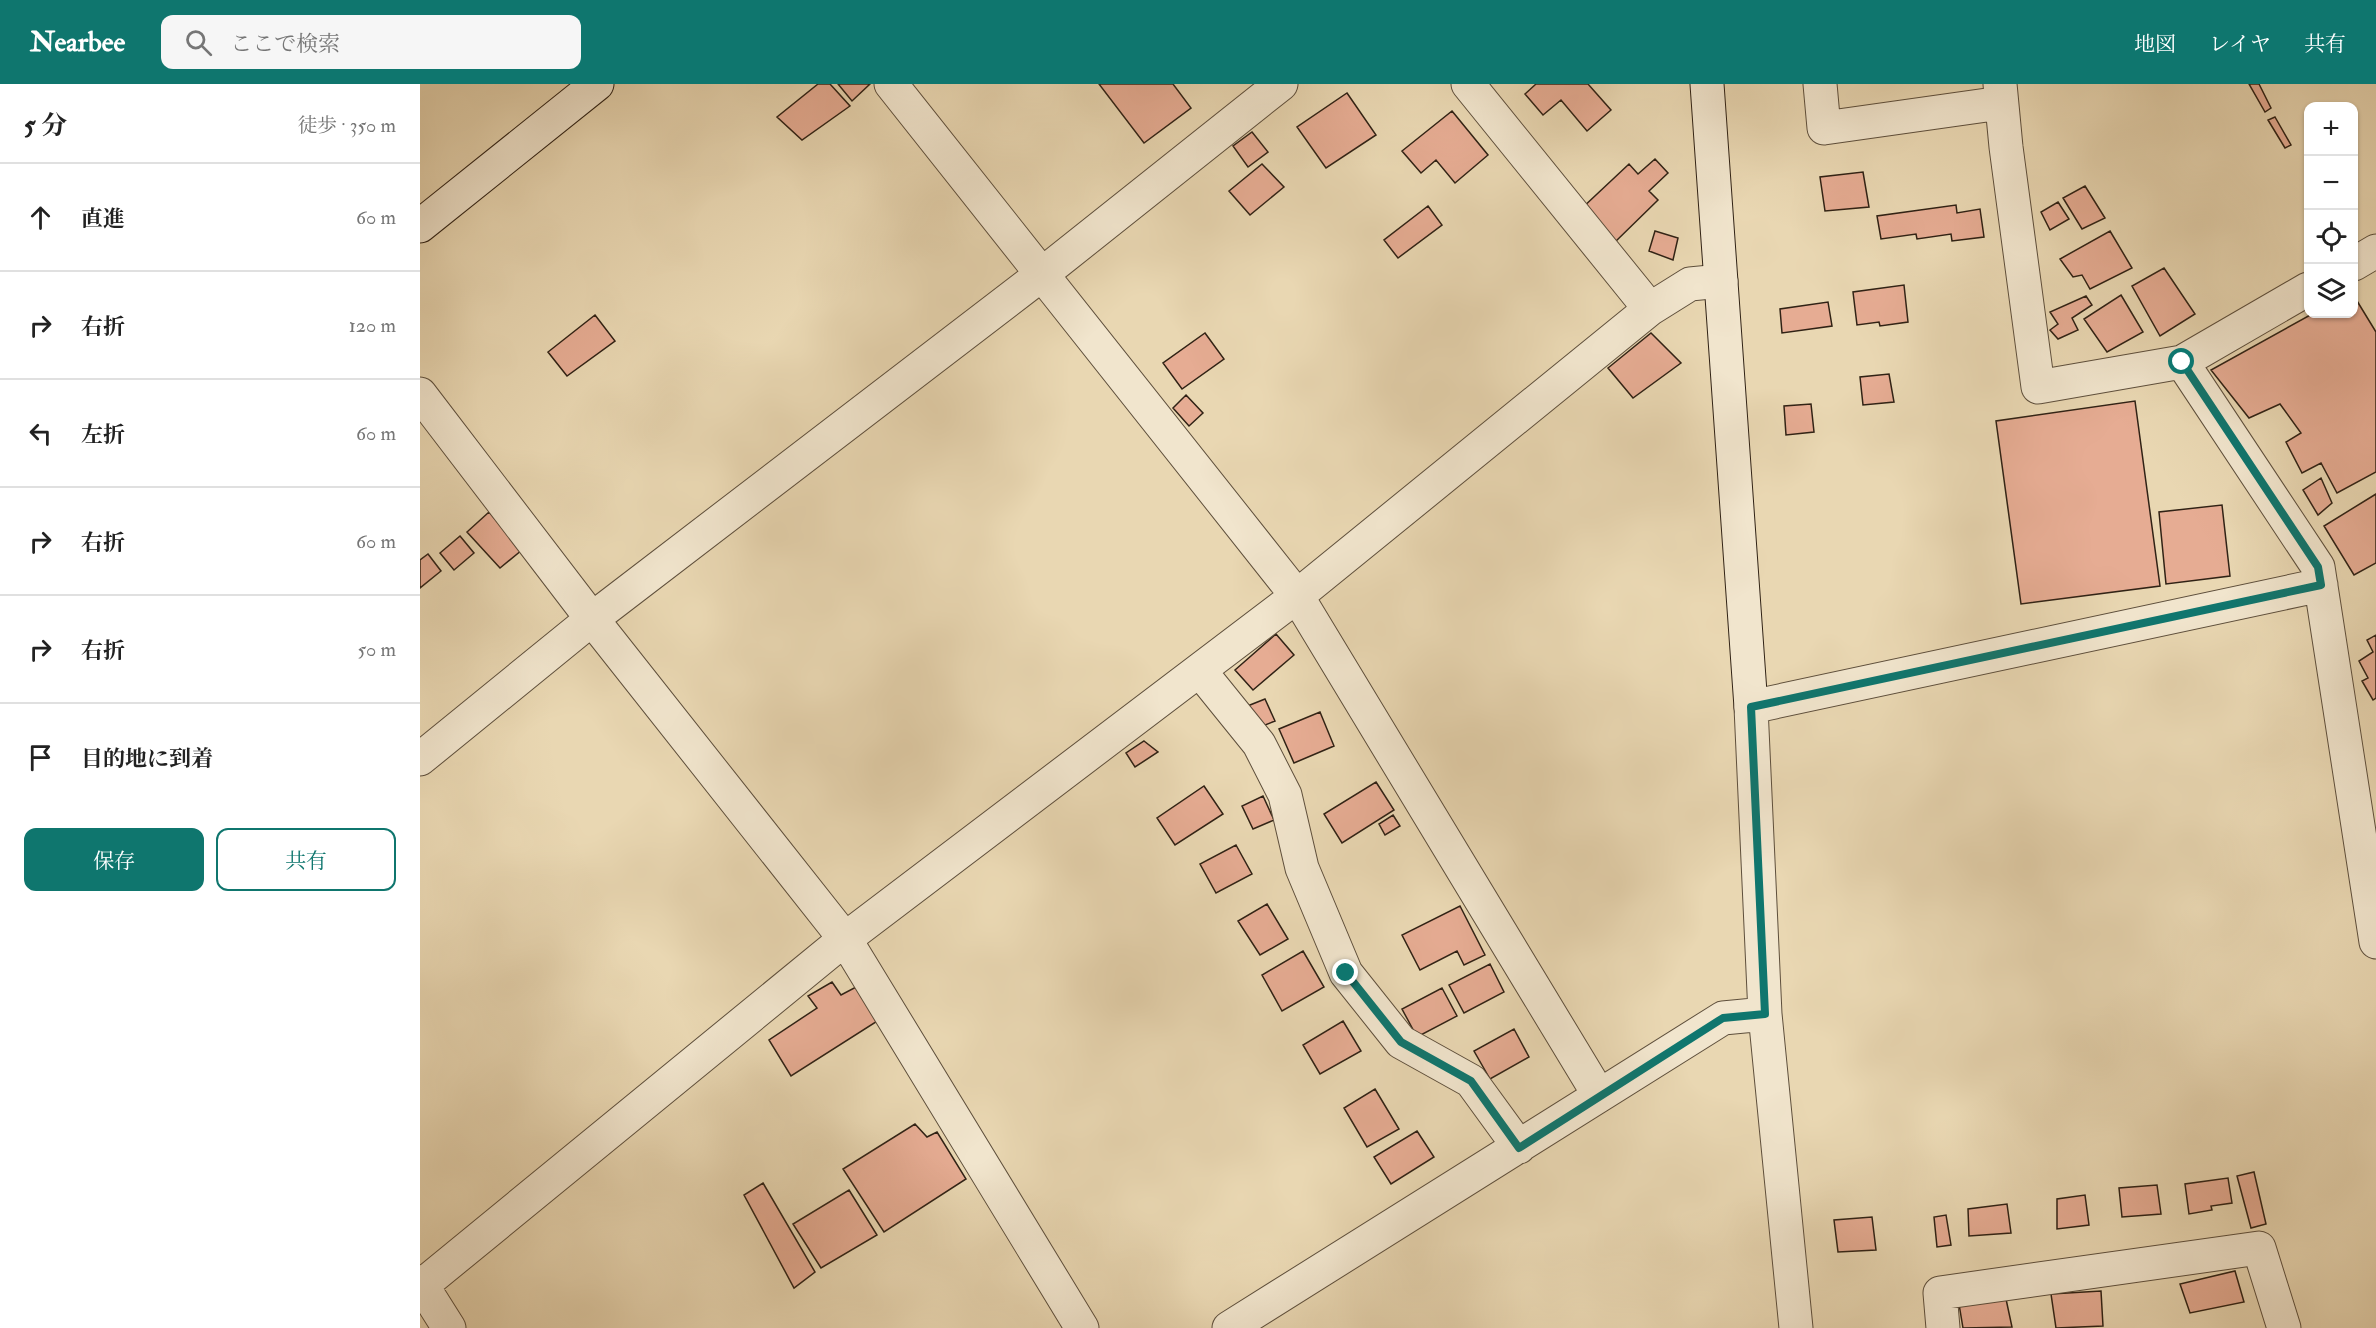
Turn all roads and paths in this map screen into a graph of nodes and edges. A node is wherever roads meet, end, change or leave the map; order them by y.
1 (597, 84) edge
2 (891, 84) edge
3 (1281, 84) edge
4 (1468, 84) edge
5 (1707, 84) edge
6 (1820, 84) edge
7 (2000, 93) edge
8 (420, 226) edge
9 (2376, 251) edge
10 (2358, 262) edge
11 (1041, 275) junction
12 (1721, 281) junction
13 (2304, 291) edge
14 (1650, 309) junction
15 (2182, 362) junction
16 (420, 394) edge
17 (2321, 585) junction
18 (1297, 596) junction
19 (592, 619) junction
20 (1200, 671) junction
21 (1751, 707) junction
22 (420, 759) edge
23 (844, 939) junction
24 (2376, 942) edge
25 (1765, 1014) junction
26 (1599, 1095) junction
27 (1519, 1148) junction
28 (421, 1285) edge
29 (449, 1328) edge
30 (1082, 1328) edge
31 (1229, 1328) edge
32 (1796, 1328) edge
33 (1943, 1328) edge
34 (2284, 1328) edge

1 - 8 street
2 - 11 street
3 - 11 street
4 - 14 street
5 - 12 street
6 - 7 street
7 - 15 street
9 - 10 street
11 - 18 street
11 - 19 street
12 - 14 street
12 - 21 street
13 - 15 street
14 - 18 street
15 - 17 street
16 - 19 street
17 - 21 street
17 - 24 street
18 - 20 street
18 - 26 street
19 - 22 street
19 - 23 street
20 - 23 street
20 - 27 street
21 - 25 street
23 - 28 street
23 - 30 street
25 - 26 street
25 - 32 street
26 - 27 street
27 - 31 street
28 - 29 street
33 - 34 street

